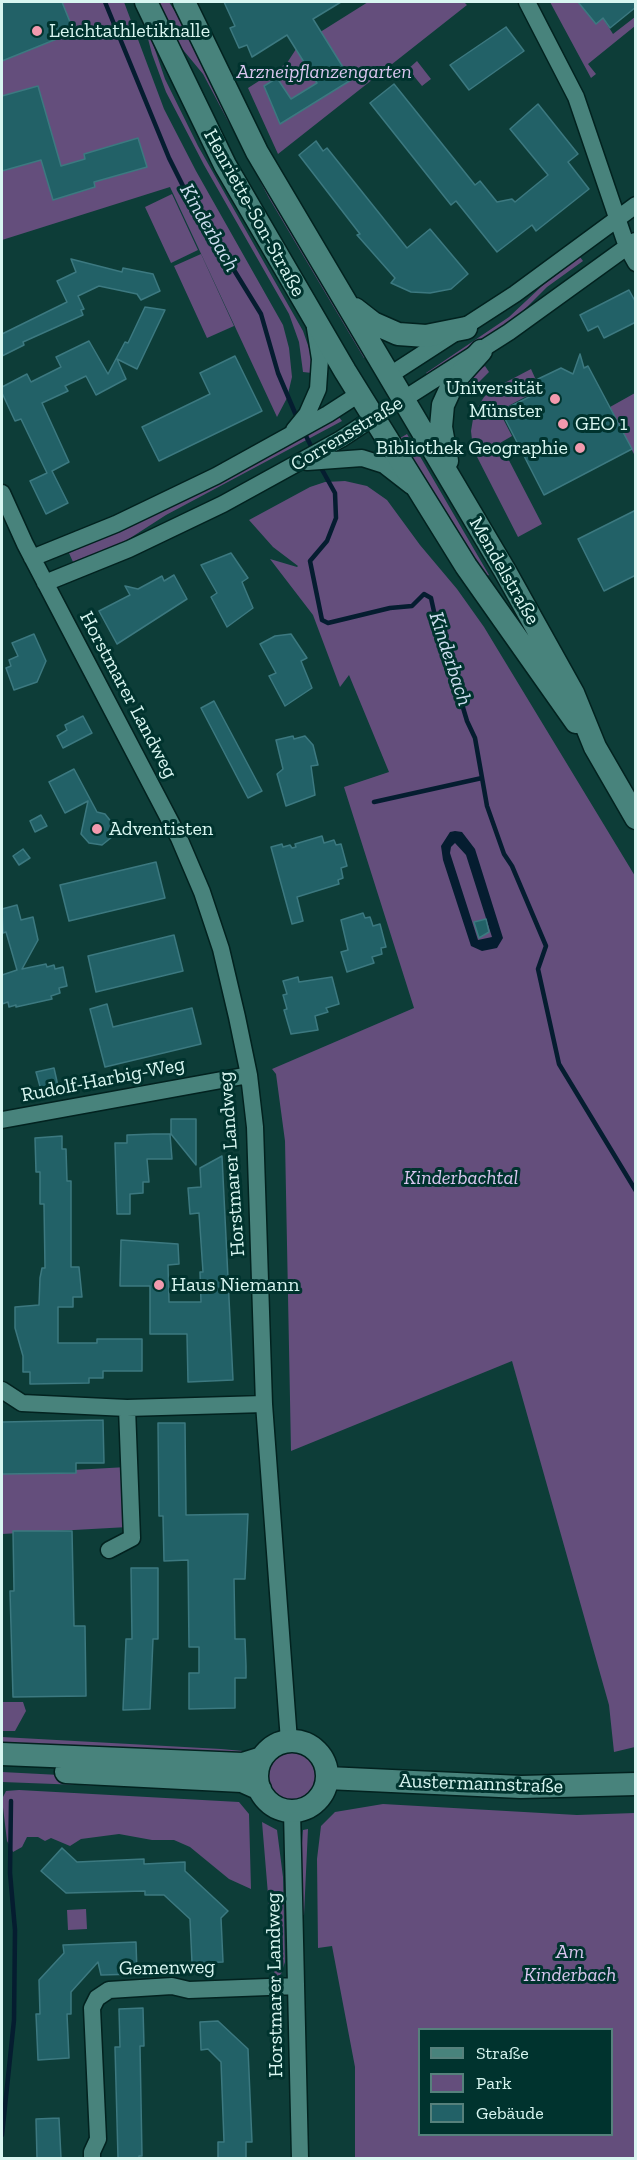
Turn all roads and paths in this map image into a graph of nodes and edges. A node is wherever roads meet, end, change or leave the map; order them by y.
1 (146, 2) edge
2 (184, 2) edge
3 (527, 2) edge
4 (636, 205) edge
5 (617, 219) junction
6 (631, 244) edge
7 (636, 263) edge
8 (345, 300) junction
9 (313, 317) junction
10 (466, 328) junction
11 (481, 351) junction
12 (390, 375) junction
13 (359, 394) junction
14 (404, 399) junction
15 (373, 418) junction
16 (309, 419) junction
17 (326, 454) junction
18 (451, 480) junction
19 (2, 493) edge
20 (420, 495) junction
21 (32, 558) junction
22 (45, 583) junction
23 (595, 747) junction
24 (636, 818) edge
25 (249, 1075) junction
26 (2, 1120) edge
27 (2, 1390) edge
28 (264, 1404) junction
29 (127, 1408) junction
30 (109, 1550) dead end
31 (289, 1741) junction
32 (2, 1754) edge
33 (262, 1758) junction
34 (2, 1768) edge
35 (327, 1778) junction
36 (636, 1785) edge
37 (260, 1789) junction
38 (292, 1811) junction
39 (295, 1986) junction
40 (92, 2158) edge
41 (300, 2158) edge

1 - 9 main road, Henriette-Son-Straße
2 - 8 main road, Henriette-Son-Straße
3 - 5 street
4 - 5 street, Corrensstraße
5 - 6 street
5 - 10 street, Corrensstraße
6 - 7 street
6 - 11 street, Corrensstraße
8 - 10 main road
8 - 12 main road, Henriette-Son-Straße
9 - 13 main road, Henriette-Son-Straße
9 - 16 street, Corrensstraße
10 - 12 street, Corrensstraße
11 - 14 street, Corrensstraße
11 - 18 main road
12 - 13 main road, Corrensstraße
12 - 14 main road, Henriette-Son-Straße
13 - 15 main road, Henriette-Son-Straße
13 - 16 street, Corrensstraße
14 - 15 main road, Corrensstraße
14 - 18 main road, Mendelstraße
15 - 17 street, Corrensstraße
15 - 20 main road, Mendelstraße
16 - 21 street, Corrensstraße
17 - 20 street, Mendelstraße
17 - 22 street, Corrensstraße
18 - 23 main road, Mendelstraße
19 - 21 street, Horstmarer Landweg
20 - 23 main road, Mendelstraße
21 - 22 street, Horstmarer Landweg
22 - 25 street, Horstmarer Landweg
23 - 24 main road, Mendelstraße
25 - 26 street, Rudolf-Harbig-Weg
25 - 28 street, Horstmarer Landweg
27 - 29 street
28 - 29 street
28 - 31 street, Horstmarer Landweg
29 - 30 street
31 - 33 main road
31 - 35 main road
32 - 33 main road
33 - 37 main road
34 - 37 main road
35 - 36 main road, Austermannstraße
35 - 38 main road
37 - 38 main road
38 - 39 street, Horstmarer Landweg
39 - 40 street, Gemenweg
39 - 41 street, Horstmarer Landweg

